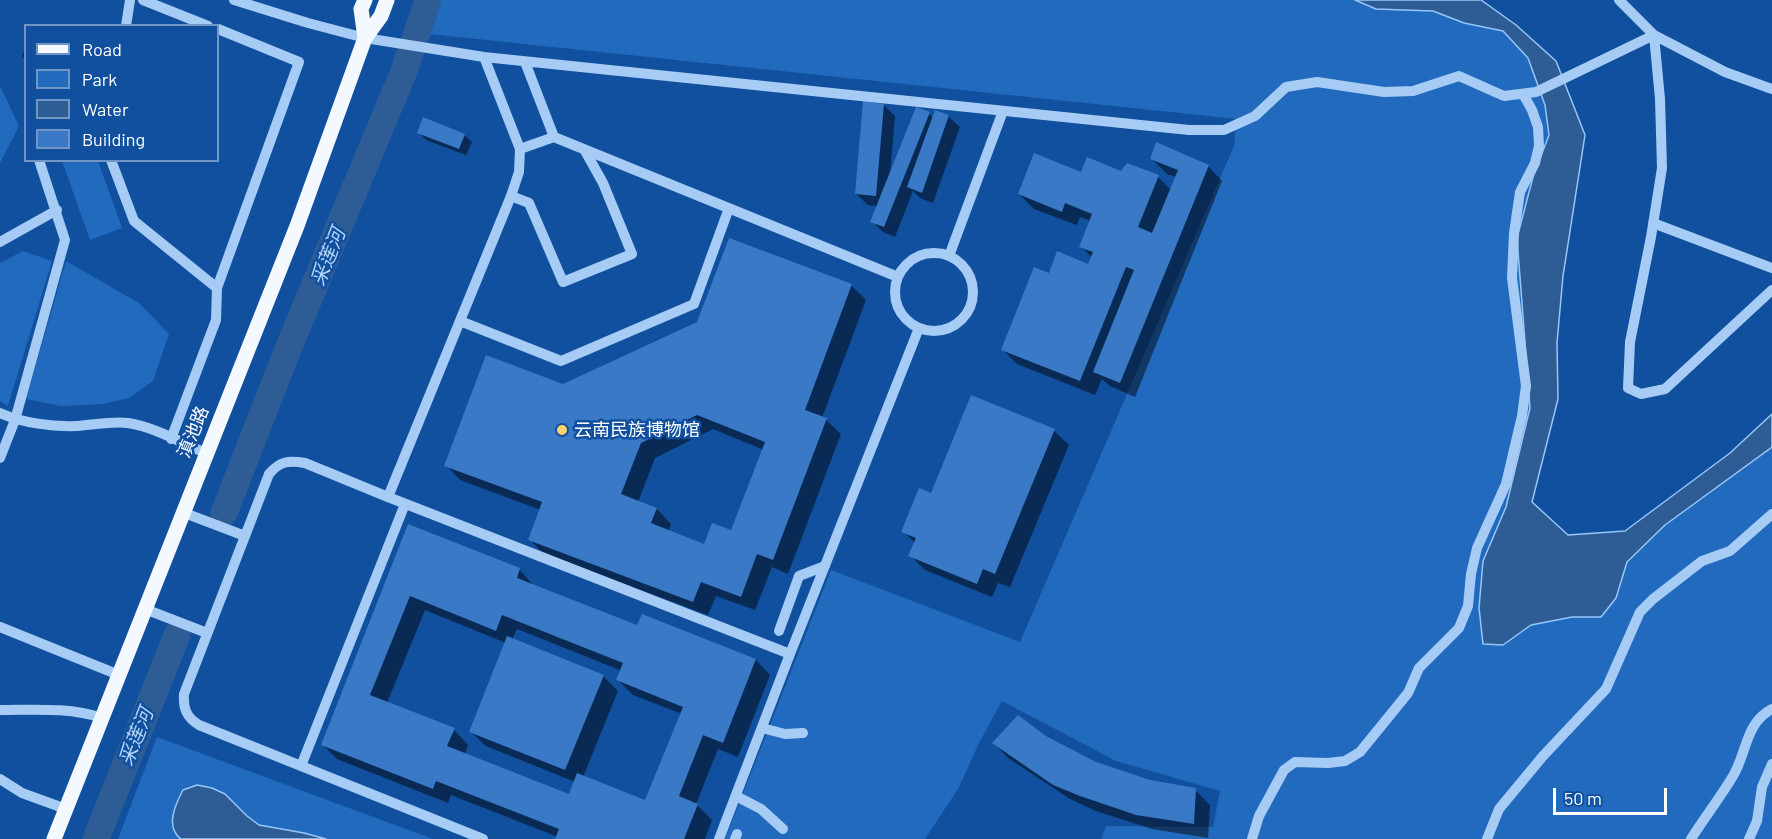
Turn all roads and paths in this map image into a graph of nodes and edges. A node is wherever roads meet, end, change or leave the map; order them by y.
1 (130, 0) edge
2 (143, 0) edge
3 (234, 0) edge
4 (364, 0) edge
5 (387, 0) edge
6 (1619, 0) edge
7 (126, 24) edge
8 (203, 24) edge
9 (219, 29) edge
10 (1654, 35) junction
11 (365, 38) junction
12 (484, 57) junction
13 (525, 62) junction
14 (1772, 89) edge
15 (1523, 94) junction
16 (1003, 111) junction
17 (555, 137) junction
18 (520, 149) junction
19 (584, 149) junction
20 (40, 162) edge
21 (112, 162) edge
22 (511, 196) junction
23 (729, 208) junction
24 (57, 210) junction
25 (1653, 223) junction
26 (0, 242) edge
27 (949, 256) junction
28 (1772, 268) edge
29 (898, 277) junction
30 (217, 288) junction
31 (1772, 290) edge
32 (460, 321) junction
33 (919, 328) junction
34 (0, 413) edge
35 (15, 420) junction
36 (171, 439) junction
37 (206, 453) junction
38 (0, 458) edge
39 (388, 497) junction
40 (405, 504) junction
41 (182, 512) junction
42 (1772, 514) edge
43 (245, 536) junction
44 (825, 566) junction
45 (145, 609) junction
46 (0, 627) edge
47 (778, 631) dead end
48 (207, 633) junction
49 (790, 654) junction
50 (119, 675) junction
51 (1772, 709) edge
52 (0, 710) edge
53 (102, 718) junction
54 (762, 728) junction
55 (803, 733) dead end
56 (1772, 764) edge
57 (301, 766) junction
58 (0, 779) edge
59 (736, 796) junction
60 (66, 809) junction
61 (783, 829) dead end
62 (54, 839) edge
63 (483, 839) edge
64 (719, 839) edge
65 (1252, 839) edge
66 (1487, 839) edge
67 (1690, 839) edge
68 (1749, 839) edge

1 - 7 street
2 - 8 street
3 - 11 street
4 - 11 main road, 滇池路
5 - 11 main road, 滇池路
6 - 10 street
9 - 30 street
10 - 14 street
10 - 15 street
10 - 25 street
11 - 12 street
11 - 37 main road, 滇池路
12 - 13 street
12 - 18 street
13 - 16 street
13 - 17 street
15 - 16 street
15 - 65 street
16 - 27 street
17 - 18 street
17 - 19 street
18 - 22 street
19 - 22 street
19 - 23 street
20 - 24 street
21 - 30 street
22 - 32 street
23 - 29 street
23 - 32 street
24 - 26 street
24 - 35 street
25 - 28 street
25 - 31 street
27 - 29 street
27 - 33 street
29 - 33 street
30 - 36 street
32 - 39 street
33 - 44 street
34 - 35 street
35 - 36 street
35 - 38 street
36 - 37 street
37 - 41 main road, 滇池路
39 - 40 street
39 - 43 street
40 - 49 street
40 - 57 street
41 - 43 street
41 - 45 main road, 滇池路
42 - 66 street
43 - 48 street
44 - 47 street
44 - 49 street
45 - 48 street
45 - 50 main road, 滇池路
46 - 50 street
48 - 57 street
49 - 54 street
50 - 53 main road, 滇池路
51 - 67 street
52 - 53 street
53 - 60 main road, 滇池路
54 - 55 street
54 - 59 street
56 - 68 street
57 - 63 street
58 - 60 street
59 - 61 street
59 - 64 street
60 - 62 main road, 滇池路

